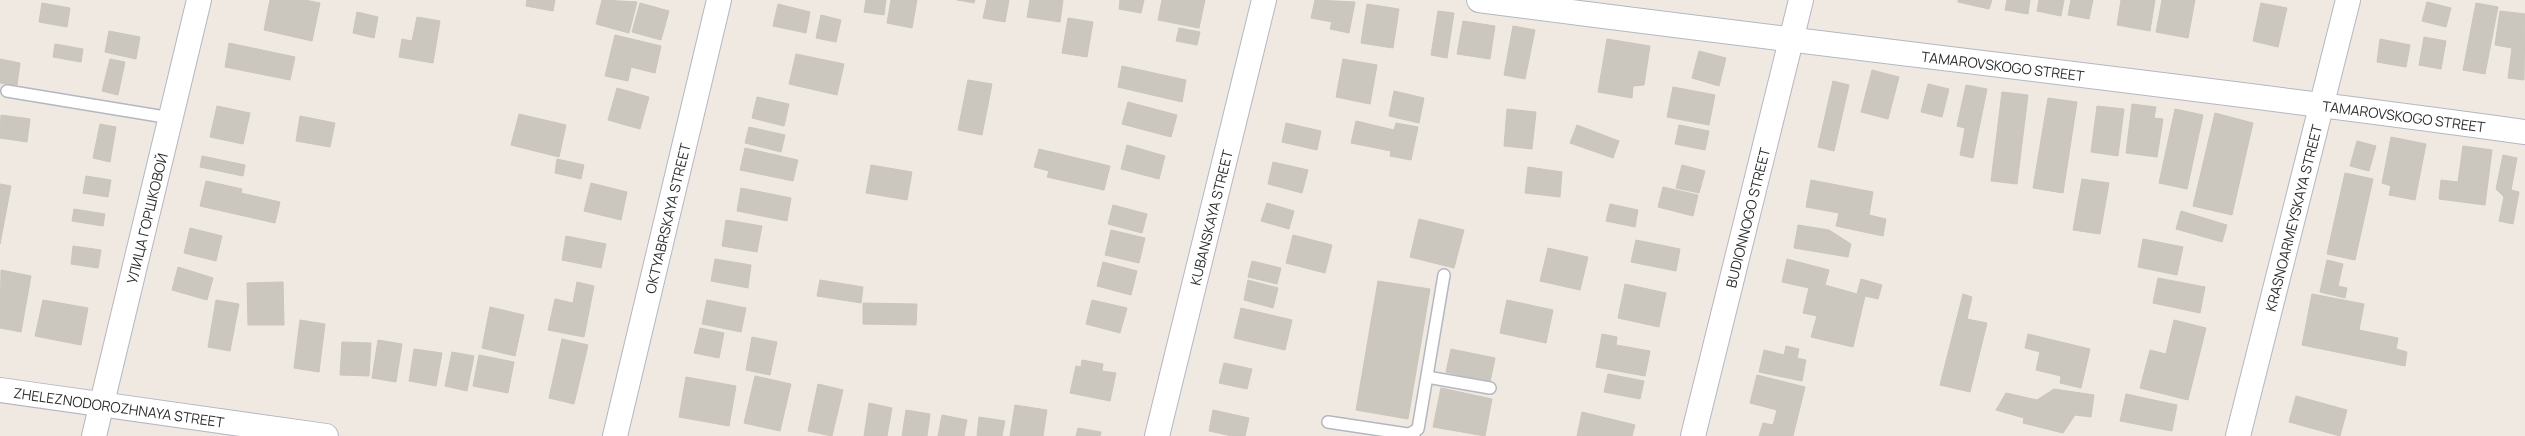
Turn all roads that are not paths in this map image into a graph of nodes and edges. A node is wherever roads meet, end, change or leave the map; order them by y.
1 (199, 0) edge
2 (719, 0) edge
3 (1264, 0) edge
4 (1479, 0) edge
5 (1801, 0) edge
6 (2348, 0) edge
7 (1791, 41) junction
8 (7, 91) dead end
9 (2323, 104) junction
10 (171, 118) junction
11 (2525, 132) edge
12 (1444, 275) dead end
13 (1427, 377) junction
14 (1490, 388) dead end
15 (0, 390) edge
16 (101, 404) junction
17 (1328, 422) dead end
18 (1411, 435) edge
19 (94, 436) edge
20 (326, 436) edge
21 (615, 436) edge
22 (1157, 436) edge
23 (1692, 436) edge
24 (2238, 436) edge

1 - 10 street, УЛИЦА ГОРШКОВОЙ
2 - 21 street, OKTYABRSKAYA STREET
3 - 22 street, KUBANSKAYA STREET
4 - 7 street, TAMAROVSKOGO STREET
5 - 7 street, BUDIONNOGO STREET
6 - 9 street, KRASNOARMEYSKAYA STREET
7 - 9 street, TAMAROVSKOGO STREET
7 - 23 street, BUDIONNOGO STREET
8 - 10 lane
9 - 11 street, TAMAROVSKOGO STREET
9 - 24 street, KRASNOARMEYSKAYA STREET
10 - 16 street, УЛИЦА ГОРШКОВОЙ
12 - 13 lane
13 - 14 lane
13 - 18 lane
15 - 16 street, ZHELEZNODOROZHNAYA STREET
16 - 19 street, УЛИЦА ГОРШКОВОЙ
16 - 20 street, ZHELEZNODOROZHNAYA STREET
17 - 18 lane

